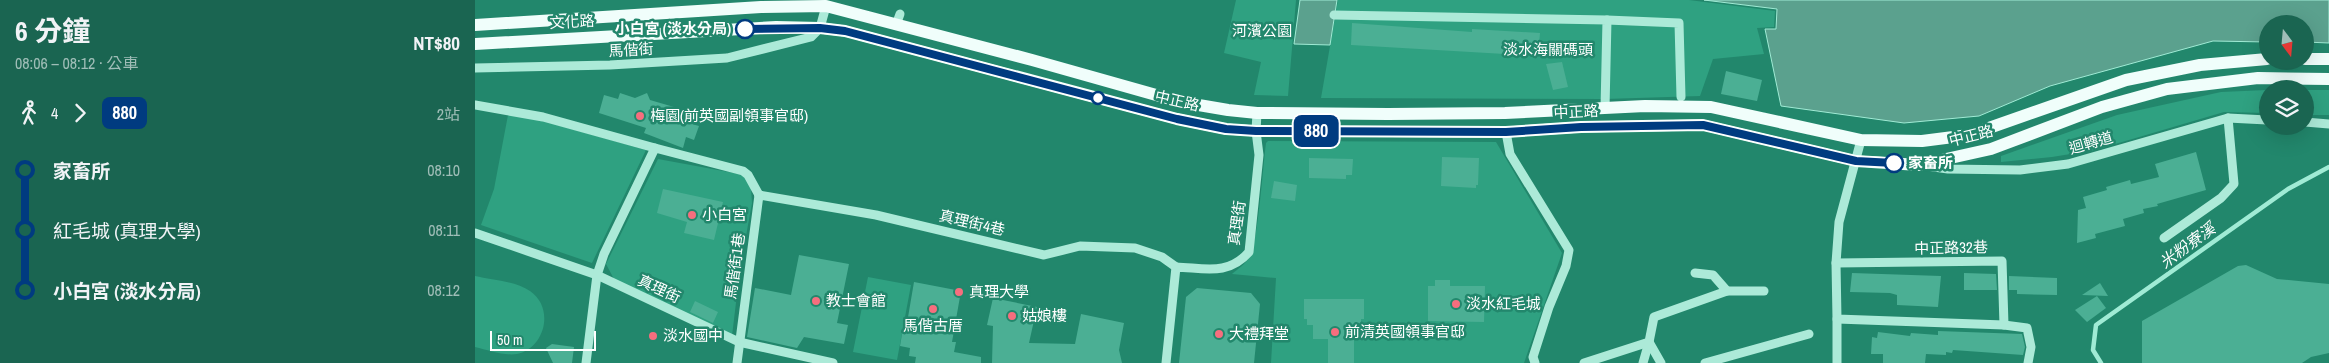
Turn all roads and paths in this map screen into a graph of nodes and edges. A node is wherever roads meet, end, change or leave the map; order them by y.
1 (811, 0) edge
2 (826, 6) junction
3 (1334, 15) dead end
4 (1607, 20) junction
5 (475, 25) edge
6 (820, 28) junction
7 (475, 44) edge
8 (2314, 58) edge
9 (2329, 59) edge
10 (2259, 60) edge
11 (475, 68) edge
12 (2329, 78) edge
13 (1681, 97) dead end
14 (475, 106) edge
15 (1605, 108) junction
16 (1257, 113) junction
17 (2228, 118) junction
18 (2259, 120) edge
19 (2314, 123) edge
20 (2329, 124) edge
21 (1256, 131) junction
22 (1506, 132) junction
23 (1861, 140) junction
24 (655, 148) junction
25 (1856, 161) junction
26 (1919, 165) junction
27 (759, 194) junction
28 (475, 225) edge
29 (479, 234) edge
30 (2165, 238) dead end
31 (1837, 263) junction
32 (1176, 267) junction
33 (1695, 273) dead end
34 (597, 275) junction
35 (1727, 291) junction
36 (1764, 291) dead end
37 (1837, 319) junction
38 (2004, 325) junction
39 (1809, 334) dead end
40 (739, 342) junction
41 (1649, 342) junction
42 (586, 363) edge
43 (737, 363) edge
44 (833, 363) edge
45 (1165, 363) edge
46 (1535, 363) edge
47 (1584, 363) edge
48 (1643, 363) edge
49 (1661, 363) edge
50 (1705, 363) edge
51 (1837, 363) edge
52 (2028, 363) edge

1 - 2 street, 中正路
2 - 5 main road, 文化路
2 - 6 street
2 - 16 main road, 中正路
3 - 4 street
4 - 13 street
4 - 15 street
6 - 7 main road, 文化路
6 - 11 street, 馬偕街
6 - 21 main road, 中正路
8 - 9 main road
10 - 23 main road, 中正路
12 - 26 main road, 中正路
14 - 24 street
15 - 16 main road, 中正路
15 - 23 main road, 中正路
16 - 21 street, 真理街
17 - 18 street, 迴轉道
17 - 26 street, 迴轉道
17 - 30 street
19 - 20 street
21 - 22 main road, 中正路
21 - 32 street, 真理街
22 - 25 main road, 中正路
22 - 46 street
23 - 25 street
24 - 27 street
24 - 34 street
25 - 26 main road, 中正路
25 - 31 street
27 - 32 street, 真理街4巷
27 - 40 street, 馬偕街1巷
28 - 29 street
29 - 34 street, 真理街
31 - 37 street
31 - 38 street, 中正路32巷
32 - 45 street
33 - 35 street
34 - 40 street, 真理街
34 - 42 street
35 - 36 street
35 - 41 street
37 - 38 street
37 - 51 street
38 - 52 street
39 - 50 street
40 - 43 street, 馬偕街1巷
40 - 44 street, 真理街
41 - 47 street
41 - 48 street
41 - 49 street

